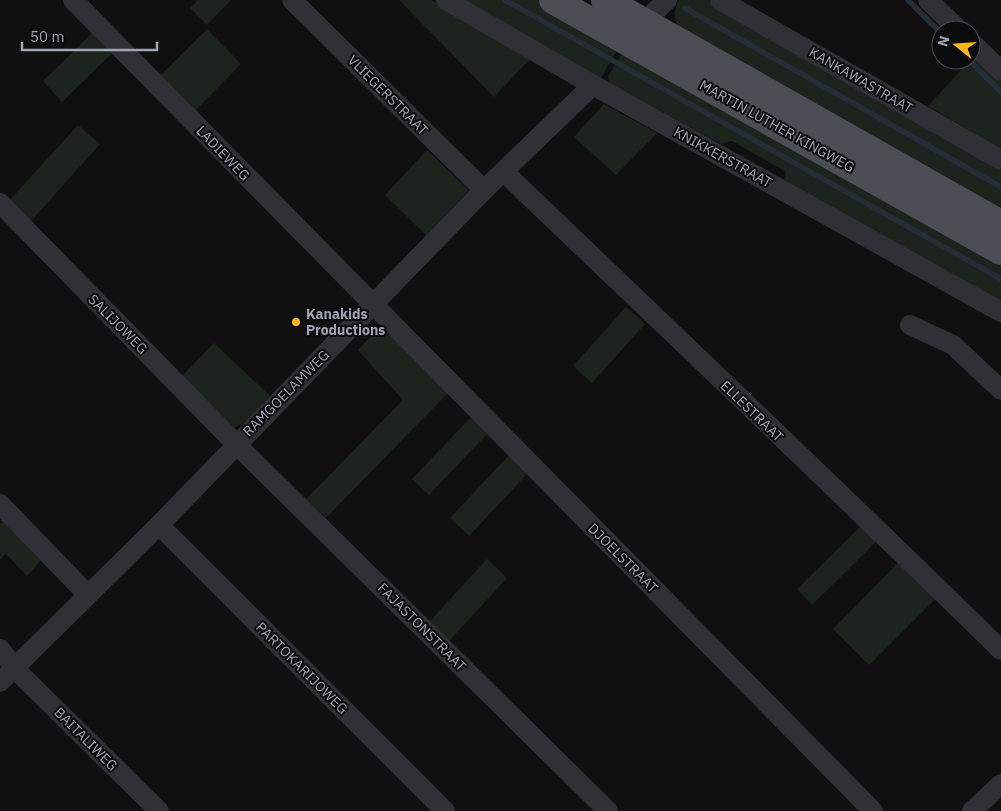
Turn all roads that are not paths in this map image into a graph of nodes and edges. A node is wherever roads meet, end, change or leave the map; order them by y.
1 (73, 0) edge
2 (292, 0) edge
3 (446, 0) edge
4 (553, 0) edge
5 (605, 0) edge
6 (667, 0) edge
7 (720, 0) edge
8 (928, 0) edge
9 (949, 20) edge
10 (638, 33) junction
11 (981, 52) edge
12 (1001, 71) edge
13 (593, 85) junction
14 (1001, 160) edge
15 (504, 172) junction
16 (484, 190) junction
17 (0, 203) edge
18 (1001, 224) edge
19 (1001, 251) edge
20 (373, 306) junction
21 (1001, 312) edge
22 (910, 325) dead end
23 (1001, 390) edge
24 (236, 444) junction
25 (0, 504) edge
26 (158, 525) junction
27 (87, 594) junction
28 (0, 649) edge
29 (1001, 650) edge
30 (7, 675) edge
31 (1001, 784) edge
32 (159, 811) edge
33 (445, 811) edge
34 (608, 811) edge
35 (873, 811) edge
36 (972, 811) edge

1 - 20 street, LADIEWEG
2 - 16 street, VLIEGERSTRAAT
3 - 13 street, KNIKKERSTRAAT
4 - 10 main road, MARTIN LUTHER KINGWEG
5 - 10 main road, MARTIN LUTHER KINGWEG
6 - 10 street
7 - 14 street, KANKAWASTRAAT
8 - 9 street
10 - 18 main road, MARTIN LUTHER KINGWEG
10 - 19 main road, MARTIN LUTHER KINGWEG
11 - 12 street
13 - 15 street, RAMGOELAMWEG
13 - 21 street, KNIKKERSTRAAT
15 - 16 street, RAMGOELAMWEG
15 - 29 street, ELLESTRAAT
16 - 20 street, RAMGOELAMWEG
17 - 24 street, SALIJOWEG
20 - 24 street, RAMGOELAMWEG
20 - 35 street, DJOELSTRAAT
22 - 23 street
24 - 26 street, RAMGOELAMWEG
24 - 34 street, FAJASTONSTRAAT
25 - 27 street
26 - 27 street, RAMGOELAMWEG
26 - 33 street, PARTOKARIJOWEG
27 - 30 street, RAMGOELAMWEG
28 - 30 street, BAITALIWEG
30 - 32 street, BAITALIWEG
31 - 36 street

